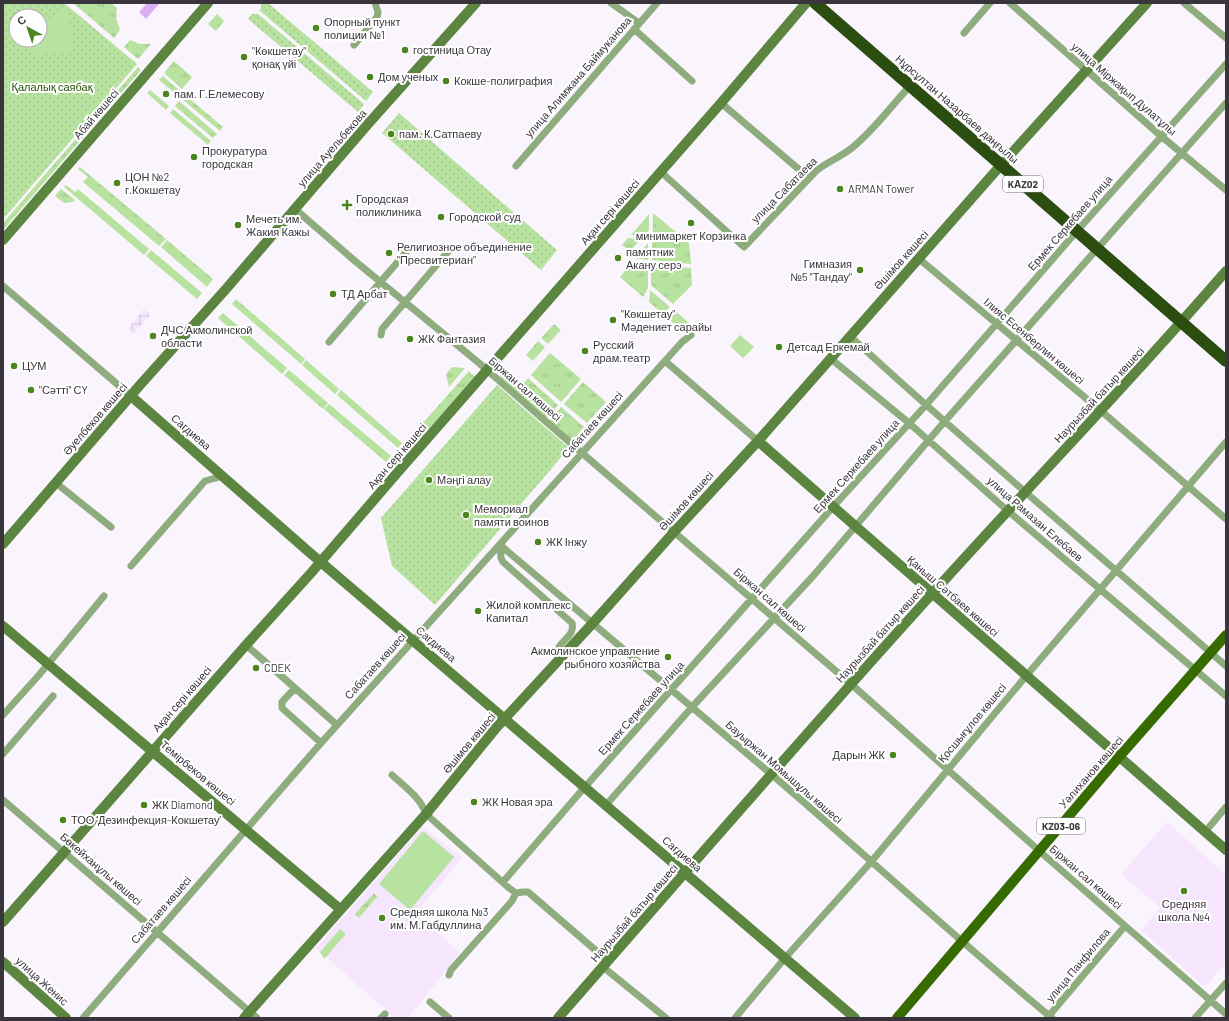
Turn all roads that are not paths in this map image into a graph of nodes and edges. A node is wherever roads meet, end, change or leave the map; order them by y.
1 (208, 3) edge
2 (375, 3) edge
3 (476, 3) edge
4 (611, 3) edge
5 (657, 3) edge
6 (806, 3) edge
7 (815, 3) edge
8 (990, 3) edge
9 (1010, 3) edge
10 (1147, 3) edge
11 (1184, 3) edge
12 (636, 26) junction
13 (964, 32) dead end
14 (1226, 38) edge
15 (354, 46) dead end
16 (1226, 64) edge
17 (1087, 71) junction
18 (692, 82) dead end
19 (910, 86) junction
20 (721, 103) junction
21 (1226, 103) edge
22 (1162, 136) junction
23 (1182, 153) junction
24 (1001, 165) junction
25 (516, 166) dead end
26 (661, 172) junction
27 (809, 178) junction
28 (1226, 190) edge
29 (295, 209) junction
30 (1077, 231) junction
31 (3, 240) edge
32 (452, 247) dead end
33 (1097, 249) junction
34 (407, 251) dead end
35 (918, 258) junction
36 (1226, 271) edge
37 (381, 282) junction
38 (3, 286) edge
39 (405, 302) junction
40 (207, 310) joint
41 (1182, 321) junction
42 (997, 324) junction
43 (381, 335) dead end
44 (691, 335) dead end
45 (850, 336) junction
46 (1016, 340) junction
47 (329, 342) dead end
48 (830, 358) junction
49 (665, 361) junction
50 (1226, 361) edge
51 (487, 370) junction
52 (131, 396) junction
53 (926, 405) junction
54 (1100, 410) junction
55 (944, 421) junction
56 (910, 423) junction
57 (928, 440) junction
58 (758, 441) junction
59 (1226, 442) edge
60 (582, 453) junction
61 (223, 476) junction
62 (56, 483) junction
63 (1188, 487) junction
64 (1025, 492) junction
65 (833, 507) junction
66 (1008, 511) junction
67 (1226, 519) edge
68 (854, 526) junction
69 (111, 527) dead end
70 (674, 532) junction
71 (3, 544) edge
72 (500, 545) junction
73 (321, 562) junction
74 (130, 566) dead end
75 (1116, 571) junction
76 (1100, 590) junction
77 (932, 594) junction
78 (104, 596) dead end
79 (752, 600) junction
80 (774, 618) junction
81 (592, 624) junction
82 (3, 626) edge
83 (1226, 635) edge
84 (414, 641) junction
85 (246, 645) junction
86 (1211, 652) junction
87 (565, 654) junction
88 (48, 663) junction
89 (1226, 666) edge
90 (1196, 670) junction
91 (1026, 676) junction
92 (851, 684) junction
93 (295, 688) junction
94 (671, 690) junction
95 (53, 696) dead end
96 (1226, 696) edge
97 (692, 707) junction
98 (3, 716) edge
99 (505, 718) junction
100 (337, 724) junction
101 (321, 743) junction
102 (152, 751) junction
103 (3, 754) edge
104 (1119, 757) junction
105 (948, 770) junction
106 (771, 774) junction
107 (392, 775) dead end
108 (585, 787) junction
109 (3, 800) edge
110 (606, 805) junction
111 (1226, 807) edge
112 (426, 814) junction
113 (246, 829) junction
114 (1204, 832) junction
115 (1226, 850) edge
116 (1040, 851) junction
117 (64, 853) junction
118 (870, 862) junction
119 (685, 872) junction
120 (503, 882) junction
121 (516, 893) junction
122 (340, 909) junction
123 (3, 922) edge
124 (1125, 926) junction
125 (156, 932) junction
126 (962, 942) junction
127 (785, 958) junction
128 (3, 962) edge
129 (606, 964) junction
130 (449, 975) dead end
131 (1226, 982) edge
132 (1210, 1001) junction
133 (430, 1002) dead end
134 (1226, 1014) edge
135 (250, 1016) edge
136 (1050, 1017) edge
137 (66, 1018) edge
138 (83, 1018) edge
139 (450, 1018) edge
140 (558, 1018) edge
141 (666, 1018) edge
142 (735, 1018) edge
143 (855, 1018) edge
144 (897, 1018) edge
145 (1195, 1018) edge

1 - 31 street, Абай көшесі
2 - 15 street
3 - 29 street, улица Ауельбекова
4 - 12 street
5 - 12 street, улица Алимжана Баймуканова
6 - 20 street, Ақан сері көшесі
7 - 19 highway, Нұрсұлтан Назарбаев даңғылы / KАZ02
8 - 13 street
9 - 17 street, улица Міржақып Дулатұлы
10 - 17 street, Әшімов көшесі
11 - 14 street
12 - 18 street
12 - 25 street, улица Алимжана Баймуканова
16 - 22 street, Ермек Серкебаев улица
17 - 22 street, улица Міржақып Дулатұлы
17 - 24 street, Әшімов көшесі
19 - 24 highway, Нұрсұлтан Назарбаев даңғылы / KАZ02
19 - 27 street, улица Сабатаева
20 - 26 street, Ақан сері көшесі
20 - 27 street
21 - 23 street
22 - 23 street, улица Міржақып Дулатұлы
22 - 30 street, Ермек Серкебаев улица
23 - 28 street, улица Міржақып Дулатұлы
23 - 33 street
24 - 30 highway, Нұрсұлтан Назарбаев даңғылы / KАZ02
24 - 35 street, Әшімов көшесі
26 - 27 street, улица Сабатаева
26 - 51 street, Ақан сері көшесі
29 - 37 street, Біржан сал көшесі
29 - 40 street, улица Ауельбекова
30 - 33 highway, Нұрсұлтан Назарбаев даңғылы / KАZ02
30 - 42 street, Ермек Серкебаев улица
32 - 39 street
33 - 41 highway, Нұрсұлтан Назарбаев даңғылы / KАZ02
33 - 46 street
34 - 37 street
35 - 42 street, Ілияс Есенберлин көшесі
35 - 45 street, Әшімов көшесі
36 - 41 street, Наурызбай батыр көшесі
37 - 39 street, Біржан сал көшесі
37 - 47 street
38 - 52 street, Сагдиева
39 - 43 street
39 - 51 street, Біржан сал көшесі
40 - 52 street, Әуелбеков көшесі
41 - 50 highway, Нұрсұлтан Назарбаев даңғылы / KАZ02
41 - 54 street, Наурызбай батыр көшесі
42 - 46 street, Ілияс Есенберлин көшесі
42 - 53 street, Ермек Серкебаев улица
44 - 49 street, Сабатаев көшесі
45 - 48 street, Әшімов көшесі
45 - 53 street, улица Рамазан Елебаев
46 - 54 street, Ілияс Есенберлин көшесі
46 - 55 street
48 - 56 street, улица Рамазан Елебаев
48 - 58 street, Әшімов көшесі
49 - 58 street, Қаныш Сәтбаев көшесі
49 - 60 street, Сабатаев көшесі
51 - 60 street, Біржан сал көшесі
51 - 73 street, Ақан сері көшесі
52 - 61 street, Сагдиева
52 - 62 street, Әуелбеков көшесі
53 - 55 street, улица Рамазан Елебаев
53 - 56 street, Ермек Серкебаев улица
54 - 63 street, Ілияс Есенберлин көшесі
54 - 64 street, Наурызбай батыр көшесі
55 - 57 street
55 - 64 street, улица Рамазан Елебаев
56 - 57 street, улица Рамазан Елебаев
56 - 65 street, Ермек Серкебаев улица
57 - 66 street, улица Рамазан Елебаев
57 - 68 street
58 - 65 street, Қаныш Сәтбаев көшесі
58 - 70 street, Әшімов көшесі
59 - 63 street, Қосшығұлов көшесі
60 - 70 street, Біржан сал көшесі
60 - 72 street, Сабатаев көшесі
61 - 73 street, Сагдиева
61 - 74 street
62 - 69 street
62 - 71 street, Әуелбеков көшесі
63 - 67 street, Ілияс Есенберлин көшесі
63 - 75 street, Қосшығұлов көшесі
64 - 66 street, Наурызбай батыр көшесі
64 - 75 street, улица Рамазан Елебаев
65 - 68 street, Қаныш Сәтбаев көшесі
65 - 79 street, Ермек Серкебаев улица
66 - 76 street, улица Рамазан Елебаев
66 - 77 street, Наурызбай батыр көшесі
68 - 77 street, Қаныш Сәтбаев көшесі
68 - 80 street
70 - 79 street, Біржан сал көшесі
70 - 81 street, Әшімов көшесі
72 - 81 street, Бауыржан Момышұлы көшесі
72 - 84 street, Сабатаев көшесі
72 - 87 street
73 - 84 street, Сагдиева
73 - 85 street, Ақан сері көшесі
75 - 76 street, Қосшығұлов көшесі
75 - 86 street, улица Рамазан Елебаев
76 - 90 street, улица Рамазан Елебаев
76 - 91 street, Қосшығұлов көшесі
77 - 91 street, Қаныш Сәтбаев көшесі
77 - 92 street, Наурызбай батыр көшесі
78 - 88 street
79 - 80 street, Біржан сал көшесі
79 - 94 street, Ермек Серкебаев улица
80 - 92 street, Біржан сал көшесі
80 - 97 street
81 - 87 street, Әшімов көшесі
81 - 94 street, Бауыржан Момышұлы көшесі
82 - 88 street, Темірбеков көшесі
83 - 86 main road, Уәлиханов көшесі / KZ03-06
84 - 99 street, Сагдиева
84 - 100 street, Сабатаев көшесі
85 - 93 street
85 - 102 street, Ақан сері көшесі
86 - 89 street, улица Рамазан Елебаев
86 - 90 main road, Уәлиханов көшесі / KZ03-06
87 - 99 street, Әшімов көшесі
88 - 98 street
88 - 102 street, Темірбеков көшесі
90 - 96 street, улица Рамазан Елебаев
90 - 104 main road, Уәлиханов көшесі / KZ03-06
91 - 104 street, Қаныш Сәтбаев көшесі
91 - 105 street, Қосшығұлов көшесі
92 - 105 street, Біржан сал көшесі
92 - 106 street, Наурызбай батыр көшесі
93 - 100 street
93 - 101 street
94 - 97 street, Бауыржан Момышұлы көшесі
94 - 108 street, Ермек Серкебаев улица
95 - 103 street
97 - 106 street, Бауыржан Момышұлы көшесі
97 - 110 street
99 - 108 street, Сагдиева
99 - 112 street, Әшімов көшесі
100 - 101 street, Сабатаев көшесі
101 - 113 street, Сабатаев көшесі
102 - 113 street, Темірбеков көшесі
102 - 117 street, Ақан сері көшесі
104 - 114 street, Қаныш Сәтбаев көшесі
104 - 116 main road, Уәлиханов көшесі / KZ03-06
105 - 116 street, Біржан сал көшесі
105 - 118 street, Қосшығұлов көшесі
106 - 118 street, Бауыржан Момышұлы көшесі
106 - 119 street, Наурызбай батыр көшесі
107 - 112 street
108 - 110 street, Сагдиева
108 - 120 street, Ермек Серкебаев улица
109 - 117 street, Бөкейханұлы көшесі
110 - 119 street, Сагдиева
111 - 114 street
112 - 120 street
112 - 122 street, Әшімов көшесі
113 - 122 street, Темірбеков көшесі
113 - 125 street, Сабатаев көшесі
114 - 115 street, Қаныш Сәтбаев көшесі
116 - 124 street, Біржан сал көшесі
116 - 126 main road, Уәлиханов көшесі / KZ03-06
117 - 123 street, Ақан сері көшесі
117 - 125 street, Бөкейханұлы көшесі
118 - 126 street, Бауыржан Момышұлы көшесі
118 - 127 street, Қосшығұлов көшесі
119 - 127 street, Сагдиева
119 - 129 street, Наурызбай батыр көшесі
120 - 121 street
121 - 129 street
121 - 130 street
122 - 135 street, Әшімов көшесі
124 - 132 street, Біржан сал көшесі
124 - 136 street, улица Панфилова
125 - 135 street, Бөкейханұлы көшесі
125 - 138 street, Сабатаев көшесі
126 - 136 street, Бауыржан Момышұлы көшесі
126 - 144 main road, Уәлиханов көшесі / KZ03-06
127 - 142 street, Қосшығұлов көшесі
127 - 143 street, Сагдиева
128 - 137 street, улица Женис
129 - 140 street, Наурызбай батыр көшесі
129 - 141 street
131 - 132 street
132 - 134 street, Біржан сал көшесі
132 - 145 street
133 - 139 street

